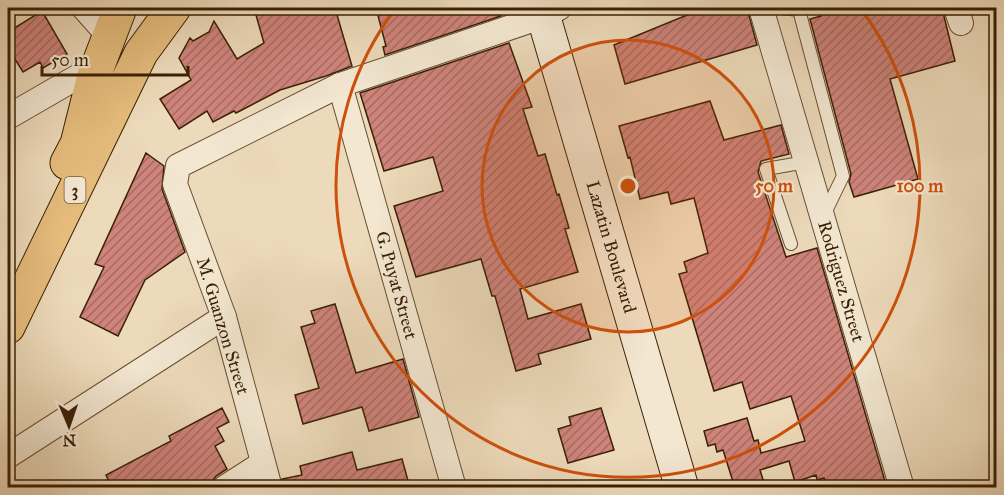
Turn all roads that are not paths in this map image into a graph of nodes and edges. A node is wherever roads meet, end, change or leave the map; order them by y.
1 (84, 8) edge
2 (141, 8) edge
3 (162, 8) edge
4 (174, 8) edge
5 (761, 8) edge
6 (782, 8) edge
7 (548, 10) edge
8 (114, 21) edge
9 (141, 52) junction
10 (94, 75) junction
11 (340, 85) junction
12 (8, 117) edge
13 (77, 144) junction
14 (806, 162) junction
15 (823, 218) junction
16 (791, 244) dead end
17 (8, 280) edge
18 (224, 316) junction
19 (8, 327) edge
20 (8, 456) edge
21 (263, 463) junction
22 (224, 488) edge
23 (270, 488) edge
24 (454, 488) edge
25 (682, 488) edge
26 (902, 488) edge

1 - 8 street
2 - 13 highway, 3
3 - 9 highway, 3
4 - 9 highway, 3
5 - 14 street, Rodriguez Street
6 - 15 lane
7 - 11 street
7 - 25 main road, Lazatin Boulevard
8 - 10 highway, 3
9 - 19 highway, 3
10 - 12 street
10 - 13 highway, 3
11 - 18 street, M. Guanzon Street
11 - 24 street, G. Puyat Street
13 - 17 highway, 3
14 - 15 street, Rodriguez Street
14 - 16 lane
15 - 26 street, Rodriguez Street
18 - 20 street
18 - 21 street, M. Guanzon Street
21 - 22 street
21 - 23 street, M. Guanzon Street

